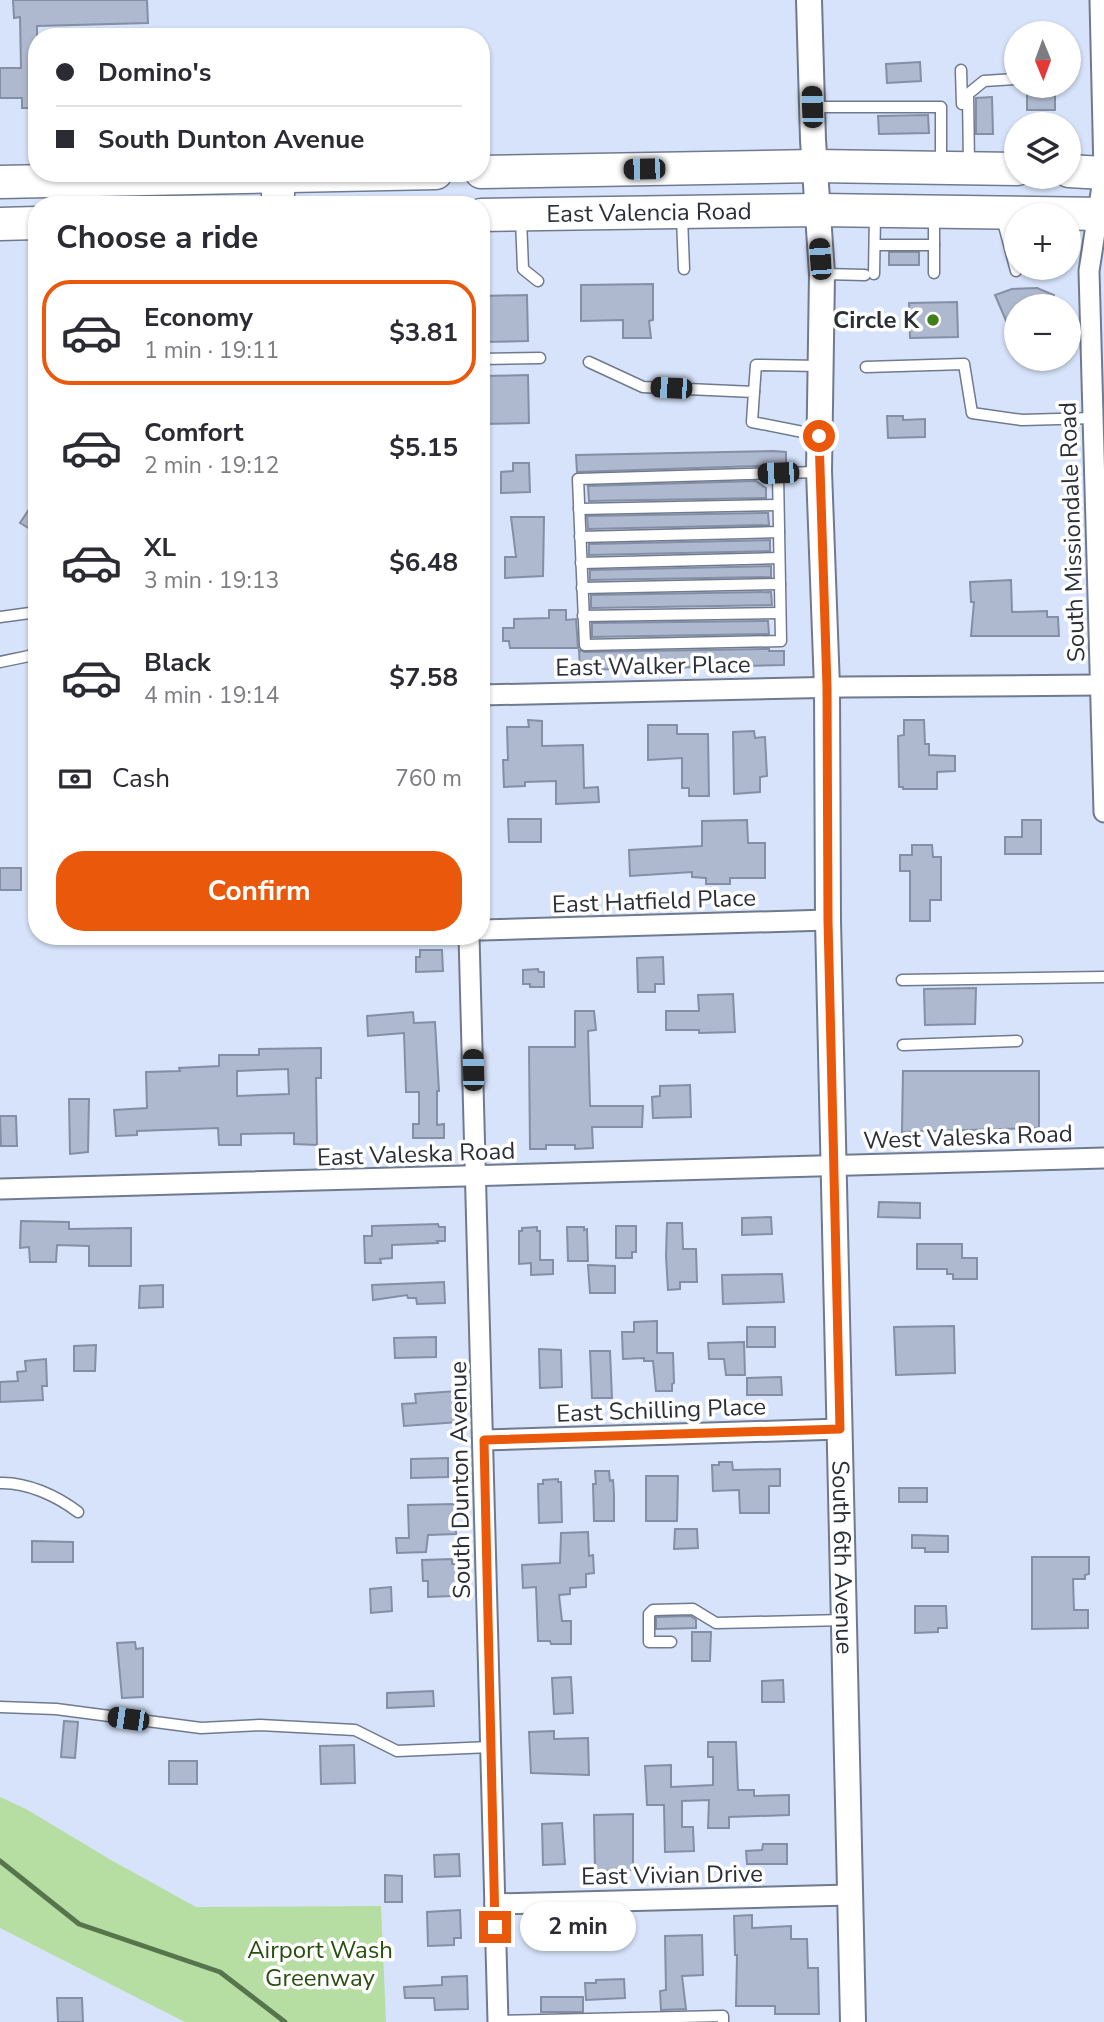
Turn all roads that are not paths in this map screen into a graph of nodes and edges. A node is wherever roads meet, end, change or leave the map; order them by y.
1 (809, 0) edge
2 (1100, 0) edge
3 (961, 70) dead end
4 (1004, 80) edge
5 (812, 107) junction
6 (815, 166) junction
7 (958, 169) junction
8 (1004, 169) edge
9 (490, 172) edge
10 (1081, 172) edge
11 (1104, 173) edge
12 (0, 182) edge
13 (357, 182) edge
14 (278, 191) edge
15 (818, 210) junction
16 (875, 211) junction
17 (681, 212) junction
18 (934, 212) junction
19 (1001, 213) junction
20 (490, 215) edge
21 (521, 215) junction
22 (1100, 215) edge
23 (28, 223) edge
24 (0, 224) edge
25 (1004, 225) edge
26 (874, 245) junction
27 (934, 245) junction
28 (684, 269) dead end
29 (934, 273) dead end
30 (821, 274) junction
31 (538, 281) dead end
32 (1098, 333) edge
33 (540, 358) dead end
34 (490, 359) edge
35 (589, 362) dead end
36 (820, 366) junction
37 (866, 367) dead end
38 (754, 392) junction
39 (1094, 418) junction
40 (819, 436) junction
41 (819, 471) junction
42 (778, 473) junction
43 (778, 505) junction
44 (579, 509) junction
45 (779, 532) junction
46 (580, 537) junction
47 (779, 558) junction
48 (581, 563) junction
49 (780, 584) junction
50 (582, 589) junction
51 (28, 613) edge
52 (780, 613) junction
53 (583, 616) junction
54 (0, 617) edge
55 (28, 656) edge
56 (0, 662) edge
57 (1101, 685) junction
58 (827, 687) junction
59 (490, 695) edge
60 (1103, 725) edge
61 (1104, 799) edge
62 (1104, 812) edge
63 (828, 920) junction
64 (490, 930) edge
65 (469, 945) edge
66 (1104, 977) edge
67 (902, 980) dead end
68 (1017, 1041) dead end
69 (903, 1045) dead end
70 (1104, 1158) edge
71 (833, 1166) junction
72 (476, 1177) junction
73 (0, 1189) edge
74 (840, 1429) junction
75 (484, 1440) junction
76 (0, 1483) edge
77 (78, 1512) dead end
78 (845, 1620) junction
79 (671, 1642) dead end
80 (0, 1707) edge
81 (491, 1747) junction
82 (850, 1895) junction
83 (495, 1904) junction
84 (498, 2022) edge
85 (723, 2022) edge
86 (853, 2022) edge

1 - 5 street, South 6th Avenue
2 - 11 street, South Missiondale Road
3 - 7 lane
4 - 7 lane
5 - 6 street, South 6th Avenue
5 - 7 lane
6 - 7 main road, East Valencia Road
6 - 9 main road, East Valencia Road
6 - 15 street, South 6th Avenue
7 - 8 main road, East Valencia Road
10 - 11 main road
11 - 22 street, South Missiondale Road
12 - 14 main road
13 - 14 main road
15 - 16 main road, East Valencia Road
15 - 17 main road, East Valencia Road
15 - 30 street, South 6th Avenue
16 - 18 main road, East Valencia Road
16 - 26 lane
17 - 21 main road, East Valencia Road
17 - 28 lane
18 - 19 main road, East Valencia Road
18 - 27 lane
19 - 22 main road, East Valencia Road
19 - 25 lane
20 - 21 main road, East Valencia Road
21 - 31 lane
22 - 32 street, South Missiondale Road
23 - 24 main road
26 - 27 lane
26 - 30 lane
27 - 29 lane
30 - 36 street, South 6th Avenue
32 - 39 street, South Missiondale Road
33 - 34 lane
35 - 38 lane
36 - 38 lane
36 - 40 street, South 6th Avenue
37 - 39 lane
38 - 40 lane
39 - 57 street, South Missiondale Road
40 - 41 street, South 6th Avenue
41 - 42 lane
41 - 58 street, South 6th Avenue
42 - 43 lane
42 - 44 lane
43 - 44 lane
43 - 45 lane
44 - 46 lane
45 - 46 lane
45 - 47 lane
46 - 48 lane
47 - 48 lane
47 - 49 lane
48 - 50 lane
49 - 50 lane
49 - 52 lane
50 - 53 lane
51 - 54 lane
52 - 53 lane
52 - 53 lane
55 - 56 lane
57 - 58 street, East Walker Place
57 - 60 street, South Missiondale Road
58 - 59 street, East Walker Place
58 - 63 street, South 6th Avenue
60 - 61 street, South Missiondale Road
61 - 62 street, South Missiondale Road
63 - 64 street, East Hatfield Place
63 - 71 street, South 6th Avenue
65 - 72 street, South Dunton Avenue
66 - 67 lane
68 - 69 lane
70 - 71 street, West Valeska Road
71 - 72 street, East Valeska Road
71 - 74 street, South 6th Avenue
72 - 73 street, East Valeska Road
72 - 75 street, South Dunton Avenue
74 - 75 street, East Schilling Place
74 - 78 street, South 6th Avenue
75 - 81 street, South Dunton Avenue
76 - 77 lane
78 - 79 lane
78 - 82 street, South 6th Avenue
80 - 81 lane
81 - 83 street, South Dunton Avenue
82 - 83 street, East Vivian Drive
82 - 86 street, South 6th Avenue
83 - 84 street, South Dunton Avenue
84 - 85 lane

